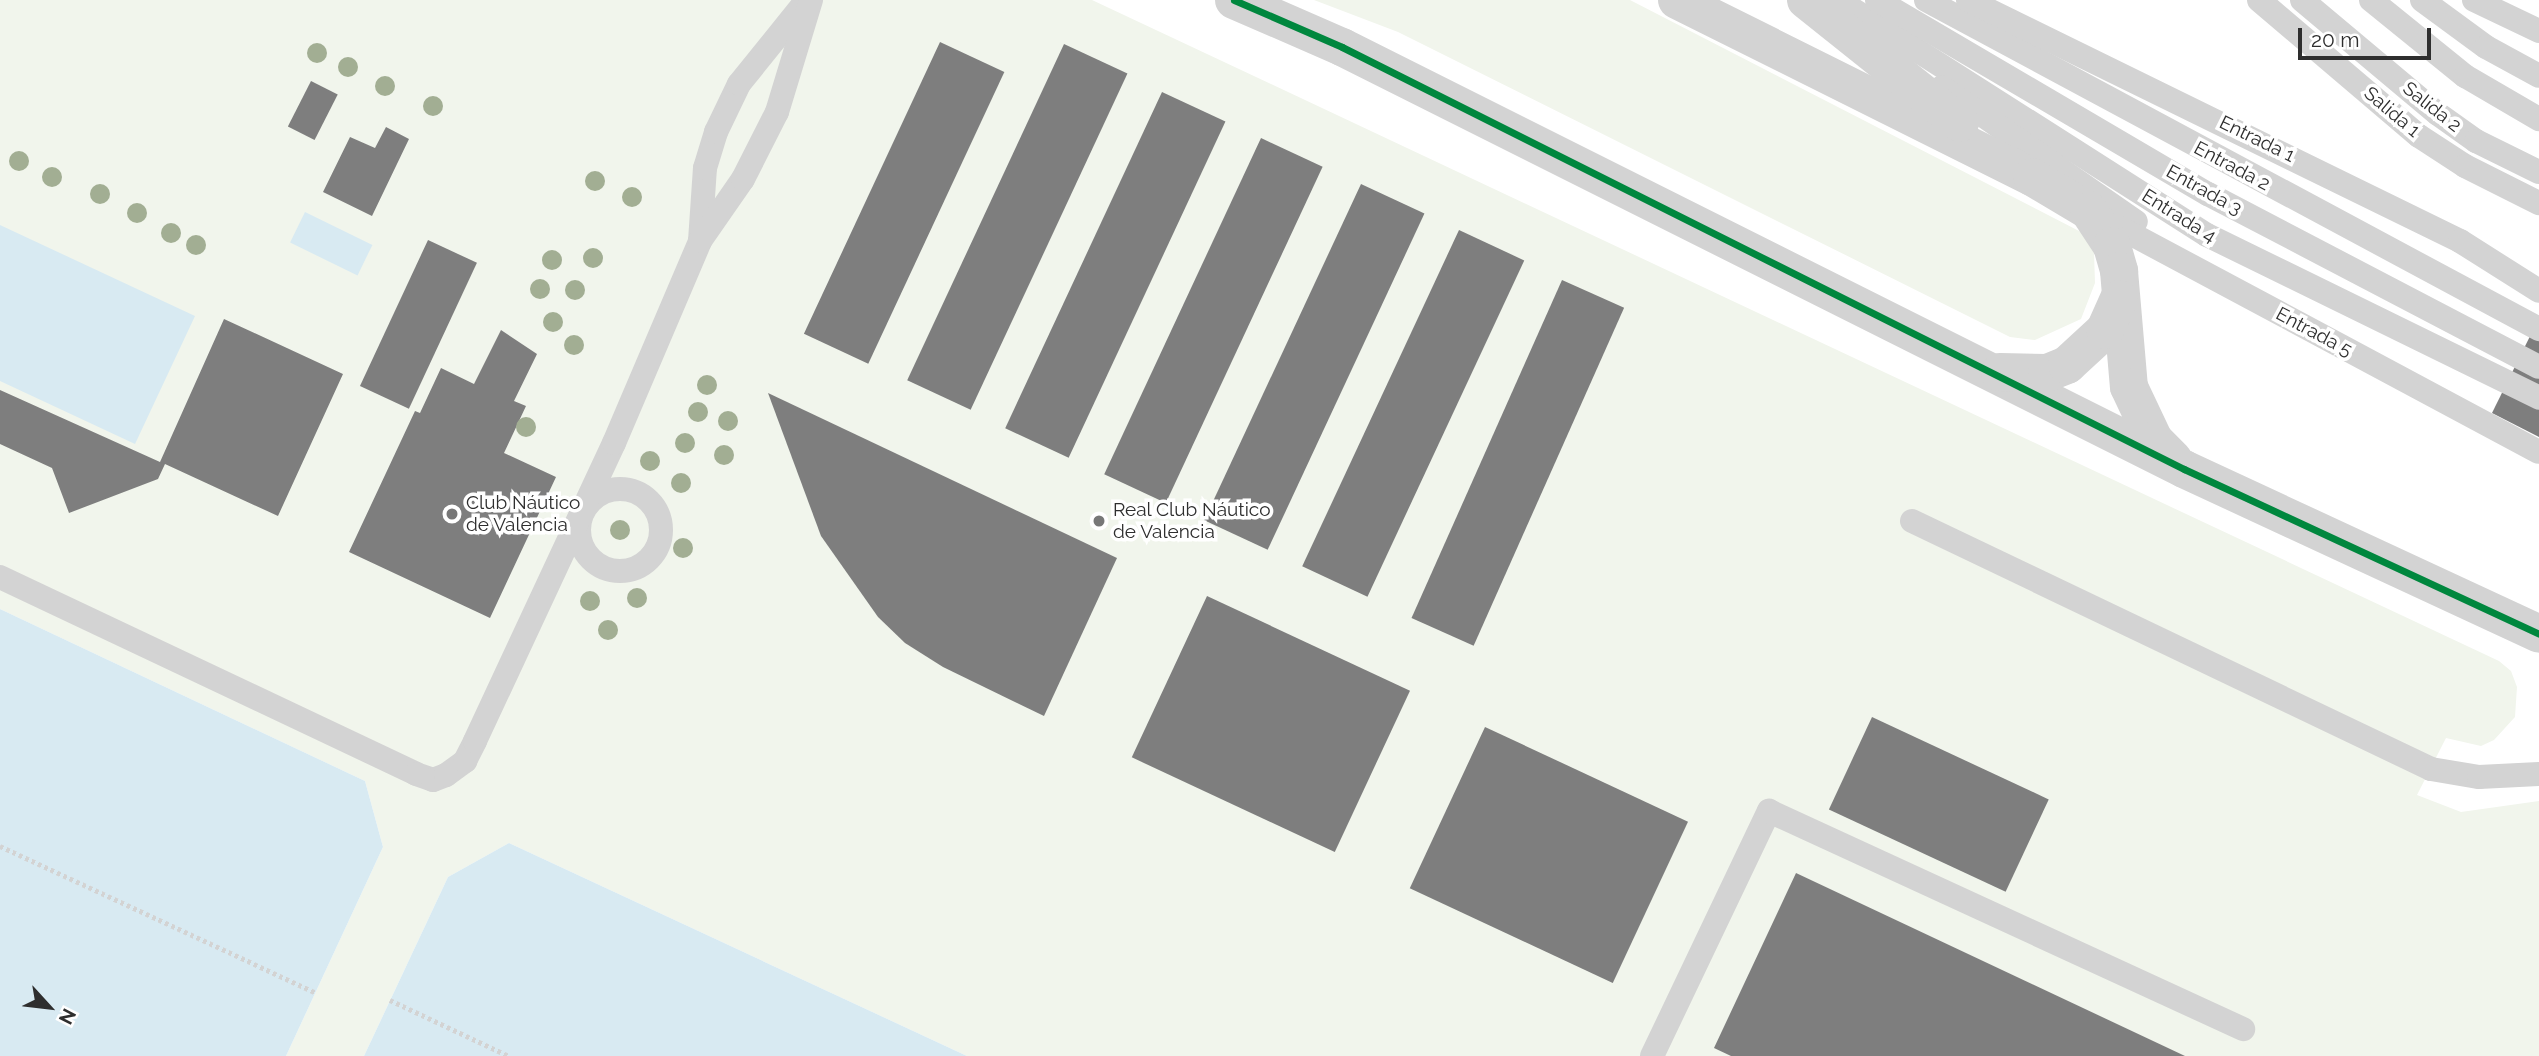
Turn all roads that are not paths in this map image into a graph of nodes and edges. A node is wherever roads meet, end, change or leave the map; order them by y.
1 (809, 0) edge
2 (1234, 0) edge
3 (1259, 0) edge
4 (1677, 0) edge
5 (1808, 0) edge
6 (1838, 0) edge
7 (1877, 0) edge
8 (1926, 0) edge
9 (1968, 0) edge
10 (2259, 0) edge
11 (2302, 0) edge
12 (2371, 0) edge
13 (2422, 0) edge
14 (2474, 0) edge
15 (2539, 32) edge
16 (1342, 47) junction
17 (2539, 76) edge
18 (2539, 119) edge
19 (2539, 172) edge
20 (2032, 177) junction
21 (2539, 203) edge
22 (2089, 211) junction
23 (700, 241) junction
24 (2225, 284) junction
25 (2539, 291) edge
26 (2119, 299) junction
27 (2539, 329) edge
28 (2539, 367) edge
29 (1988, 370) junction
30 (2539, 398) edge
31 (614, 443) junction
32 (2539, 452) edge
33 (2184, 469) junction
34 (642, 494) junction
35 (582, 513) junction
36 (1912, 521) dead end
37 (0, 577) edge
38 (2539, 634) edge
39 (2539, 774) edge
40 (2243, 1029) dead end
41 (1652, 1056) edge

1 - 23 lane
1 - 23 lane
2 - 16 street
3 - 16 street
4 - 20 street
5 - 20 street
5 - 24 lane
6 - 30 lane, Entrada 4
7 - 28 lane, Entrada 3
8 - 27 lane, Entrada 2
9 - 25 lane, Entrada 1
10 - 21 lane, Salida 1
11 - 19 lane, Salida 2
12 - 18 lane
13 - 17 lane
14 - 15 lane
16 - 29 street
20 - 22 street
22 - 24 lane, Entrada 5
22 - 26 street
23 - 31 lane
24 - 32 lane, Entrada 5
26 - 29 street
26 - 33 street
29 - 33 street
31 - 34 lane
31 - 35 lane
33 - 38 street
34 - 35 lane
34 - 35 lane
35 - 37 lane
36 - 39 lane
40 - 41 lane

